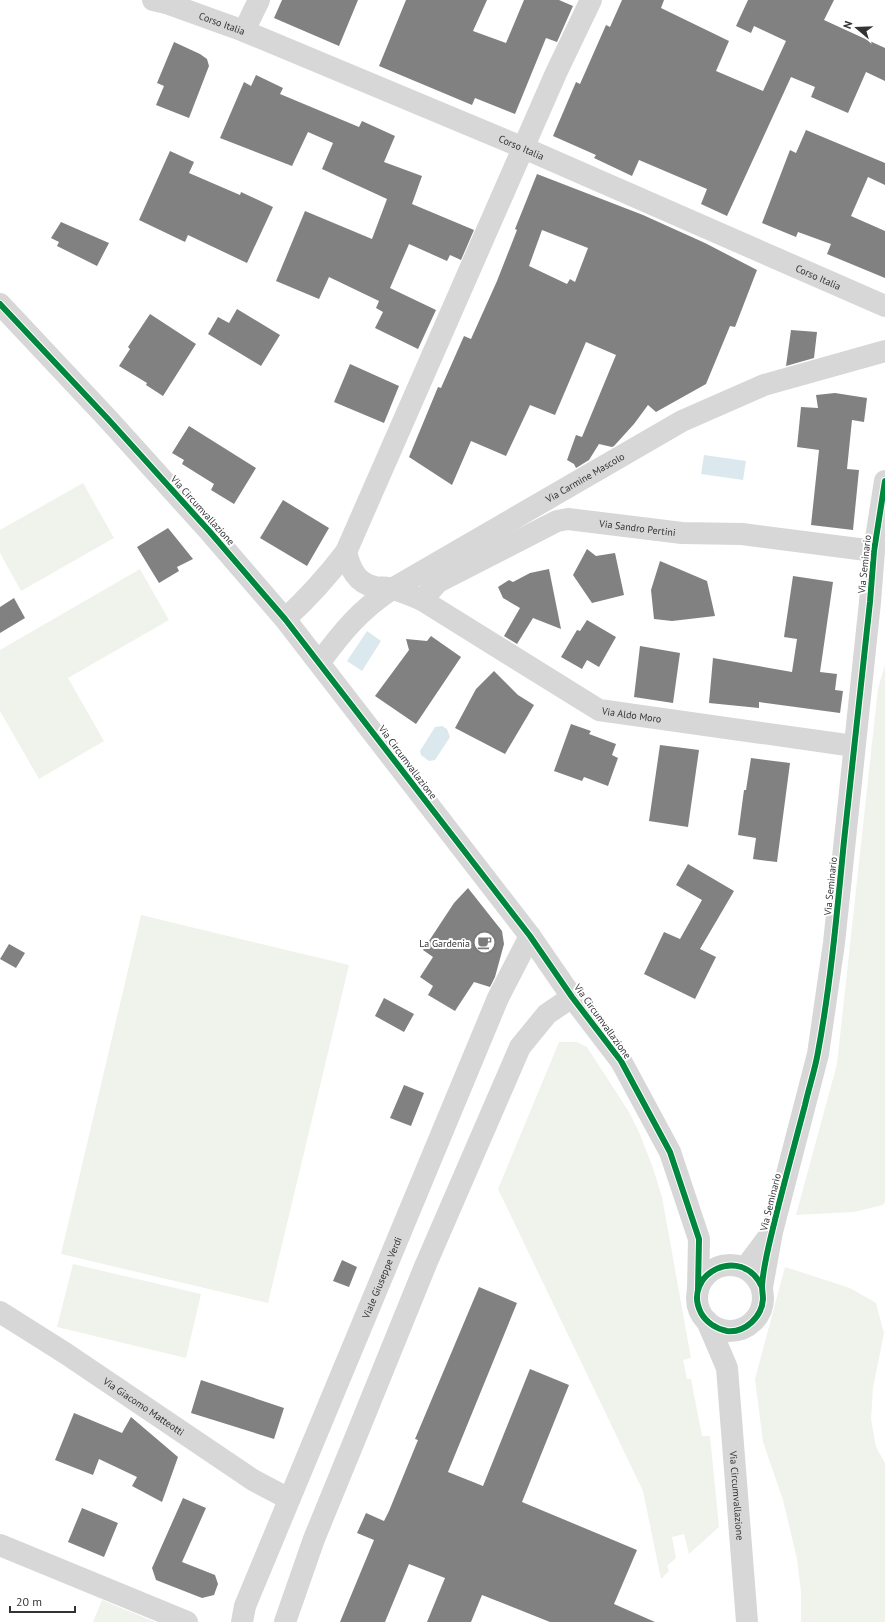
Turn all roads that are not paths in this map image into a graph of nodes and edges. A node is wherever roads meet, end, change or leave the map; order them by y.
1 (153, 0) edge
2 (260, 0) edge
3 (586, 2) edge
4 (244, 31) junction
5 (524, 148) junction
6 (0, 304) edge
7 (885, 306) edge
8 (885, 351) edge
9 (885, 481) edge
10 (874, 551) junction
11 (346, 552) junction
12 (392, 588) junction
13 (878, 595) edge
14 (422, 600) junction
15 (285, 619) junction
16 (320, 662) junction
17 (854, 746) junction
18 (530, 936) junction
19 (572, 997) junction
20 (772, 1232) junction
21 (699, 1239) junction
22 (737, 1266) junction
23 (762, 1287) junction
24 (698, 1290) junction
25 (0, 1312) edge
26 (707, 1321) junction
27 (748, 1325) junction
28 (727, 1368) junction
29 (289, 1499) junction
30 (0, 1545) edge
31 (187, 1622) edge
32 (242, 1622) edge
33 (284, 1622) edge
34 (747, 1622) edge

1 - 4 street, Corso Italia
2 - 4 street
3 - 5 street
4 - 5 street, Corso Italia
5 - 7 street, Corso Italia
5 - 11 street
6 - 15 street, Via Circumvallazione
8 - 12 street, Via Carmine Mascolo
9 - 10 street, Via Seminario
10 - 13 street, Via Seminario
10 - 14 street, Via Sandro Pertini
11 - 12 street, Via Aldo Moro
11 - 15 street
12 - 14 street, Via Aldo Moro
12 - 16 street, Via Carmine Mascolo
13 - 17 street, Via Seminario
14 - 17 street, Via Aldo Moro
15 - 16 street, Via Circumvallazione
16 - 18 street, Via Circumvallazione
17 - 20 street, Via Seminario
18 - 19 street, Via Circumvallazione
18 - 29 street, Viale Giuseppe Verdi
19 - 21 street, Via Circumvallazione
19 - 33 street
20 - 22 street, Via Seminario
20 - 23 street, Via Seminario
21 - 22 street
21 - 24 street, Via Circumvallazione
22 - 23 street
22 - 24 street
23 - 27 street
24 - 26 street
25 - 29 street, Via Giacomo Matteotti
26 - 27 street
26 - 28 street, Via Circumvallazione
27 - 28 street
28 - 34 street, Via Circumvallazione
29 - 32 street, Viale Giuseppe Verdi
30 - 31 street

